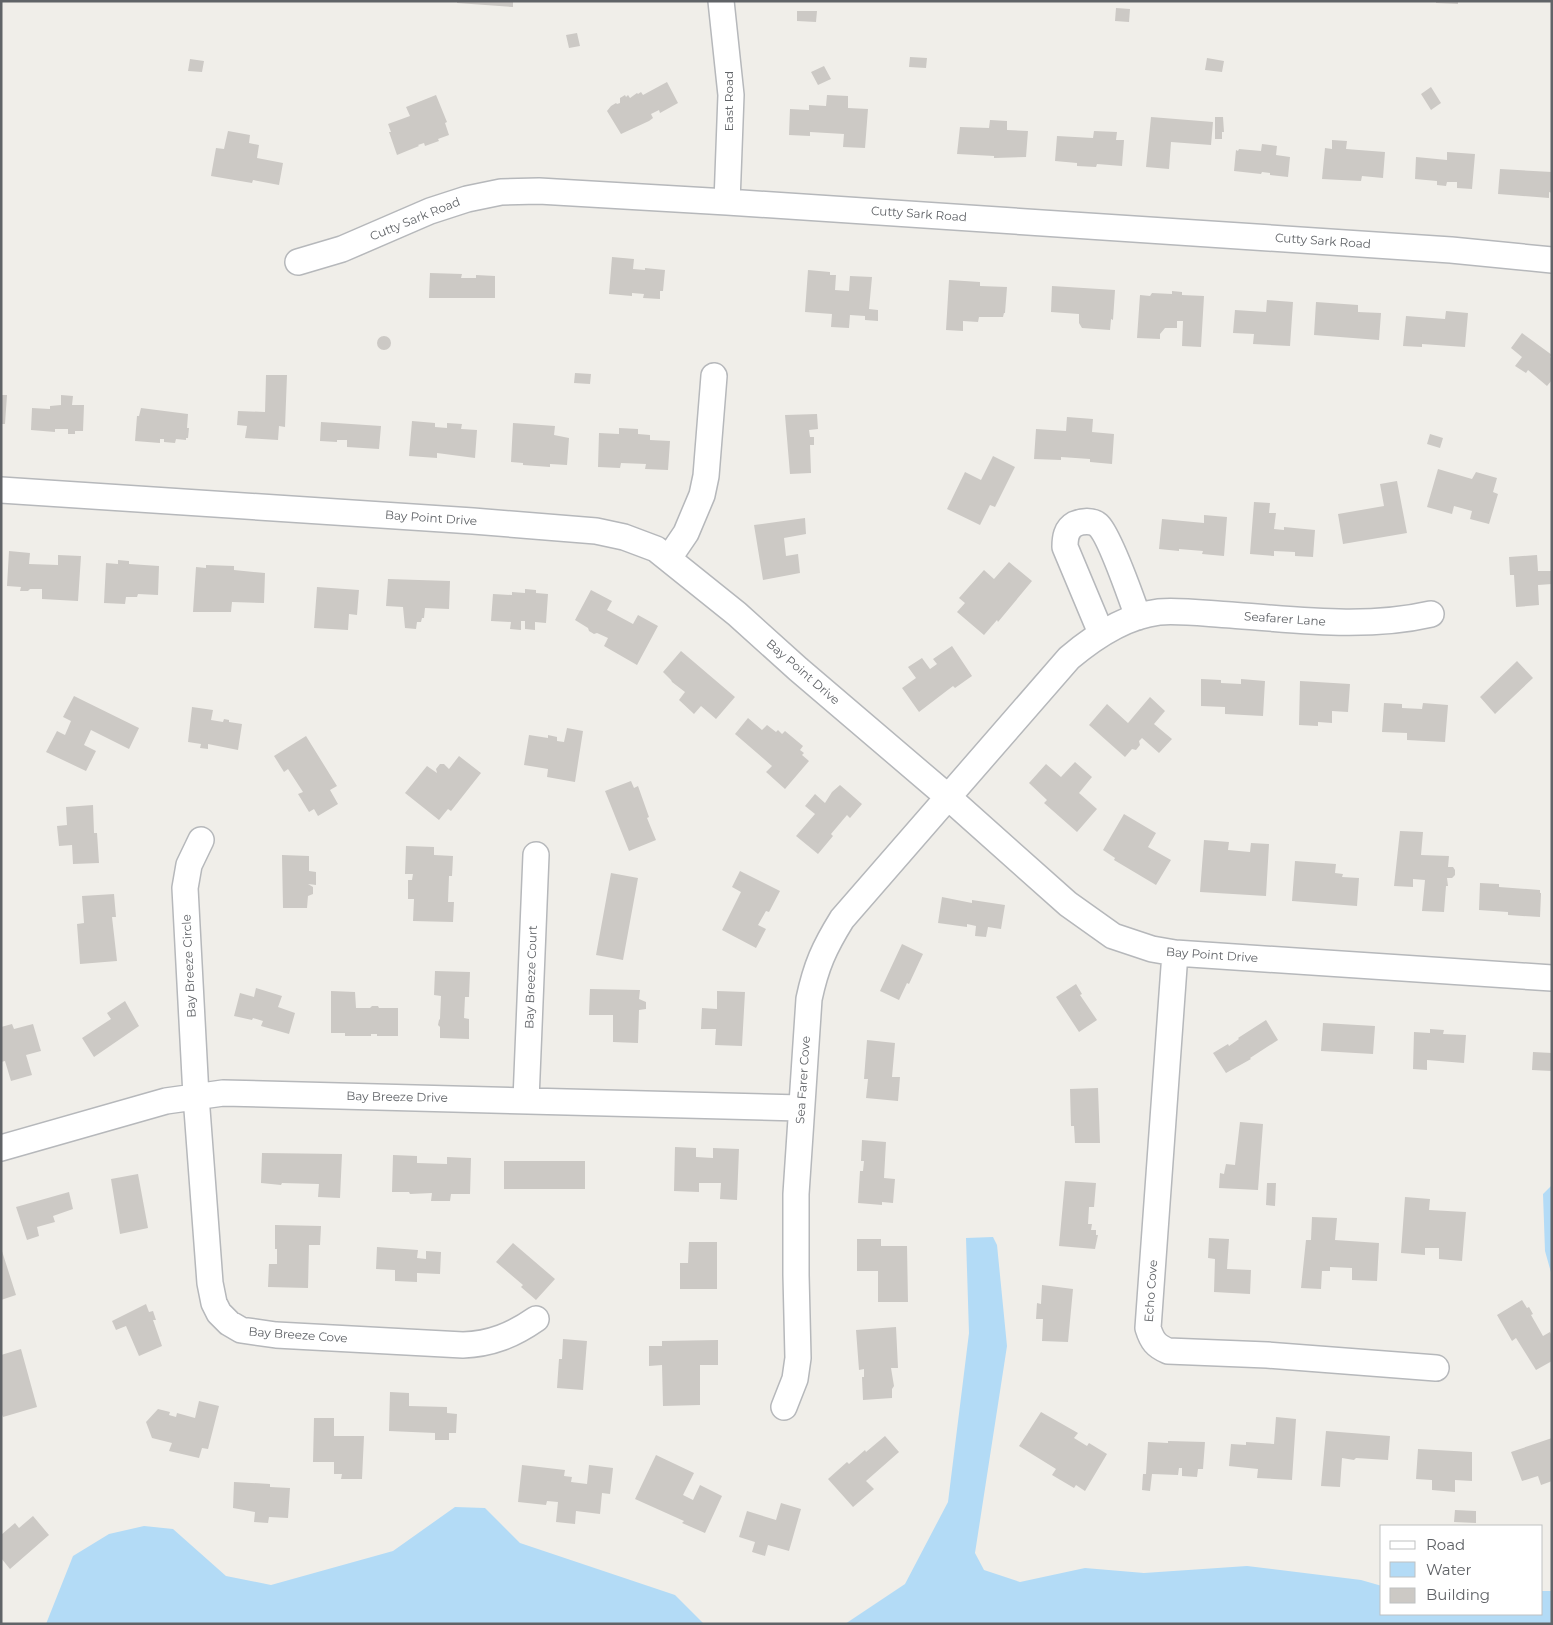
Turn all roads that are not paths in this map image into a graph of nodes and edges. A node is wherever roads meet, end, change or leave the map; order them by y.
1 (722, 1) edge
2 (727, 202) junction
3 (1552, 260) edge
4 (298, 262) dead end
5 (714, 376) dead end
6 (1, 490) edge
7 (669, 558) junction
8 (1431, 614) dead end
9 (1138, 617) junction
10 (1101, 633) junction
11 (948, 797) junction
12 (200, 840) dead end
13 (536, 855) dead end
14 (1175, 953) junction
15 (1552, 978) edge
16 (196, 1096) junction
17 (526, 1100) junction
18 (800, 1108) junction
19 (1, 1148) edge
20 (536, 1319) dead end
21 (1436, 1368) dead end
22 (784, 1407) dead end

1 - 2 street, East Road
2 - 3 street, Cutty Sark Road
2 - 4 street, Cutty Sark Road
5 - 7 street
6 - 7 street, Bay Point Drive
7 - 11 street, Bay Point Drive
8 - 9 street, Seafarer Lane
9 - 10 street, Seafarer Lane
9 - 10 street
10 - 11 street, Seafarer Lane
11 - 14 street, Bay Point Drive
11 - 18 street, Sea Farer Cove
12 - 16 street, Bay Breeze Circle
13 - 17 street, Bay Breeze Court
14 - 15 street, Bay Point Drive
14 - 21 street, Echo Cove
16 - 17 street, Bay Breeze Drive
16 - 19 street, Bay Breeze Drive
16 - 20 street, Bay Breeze Cove
17 - 18 street, Bay Breeze Drive
18 - 22 street, Sea Farer Cove

